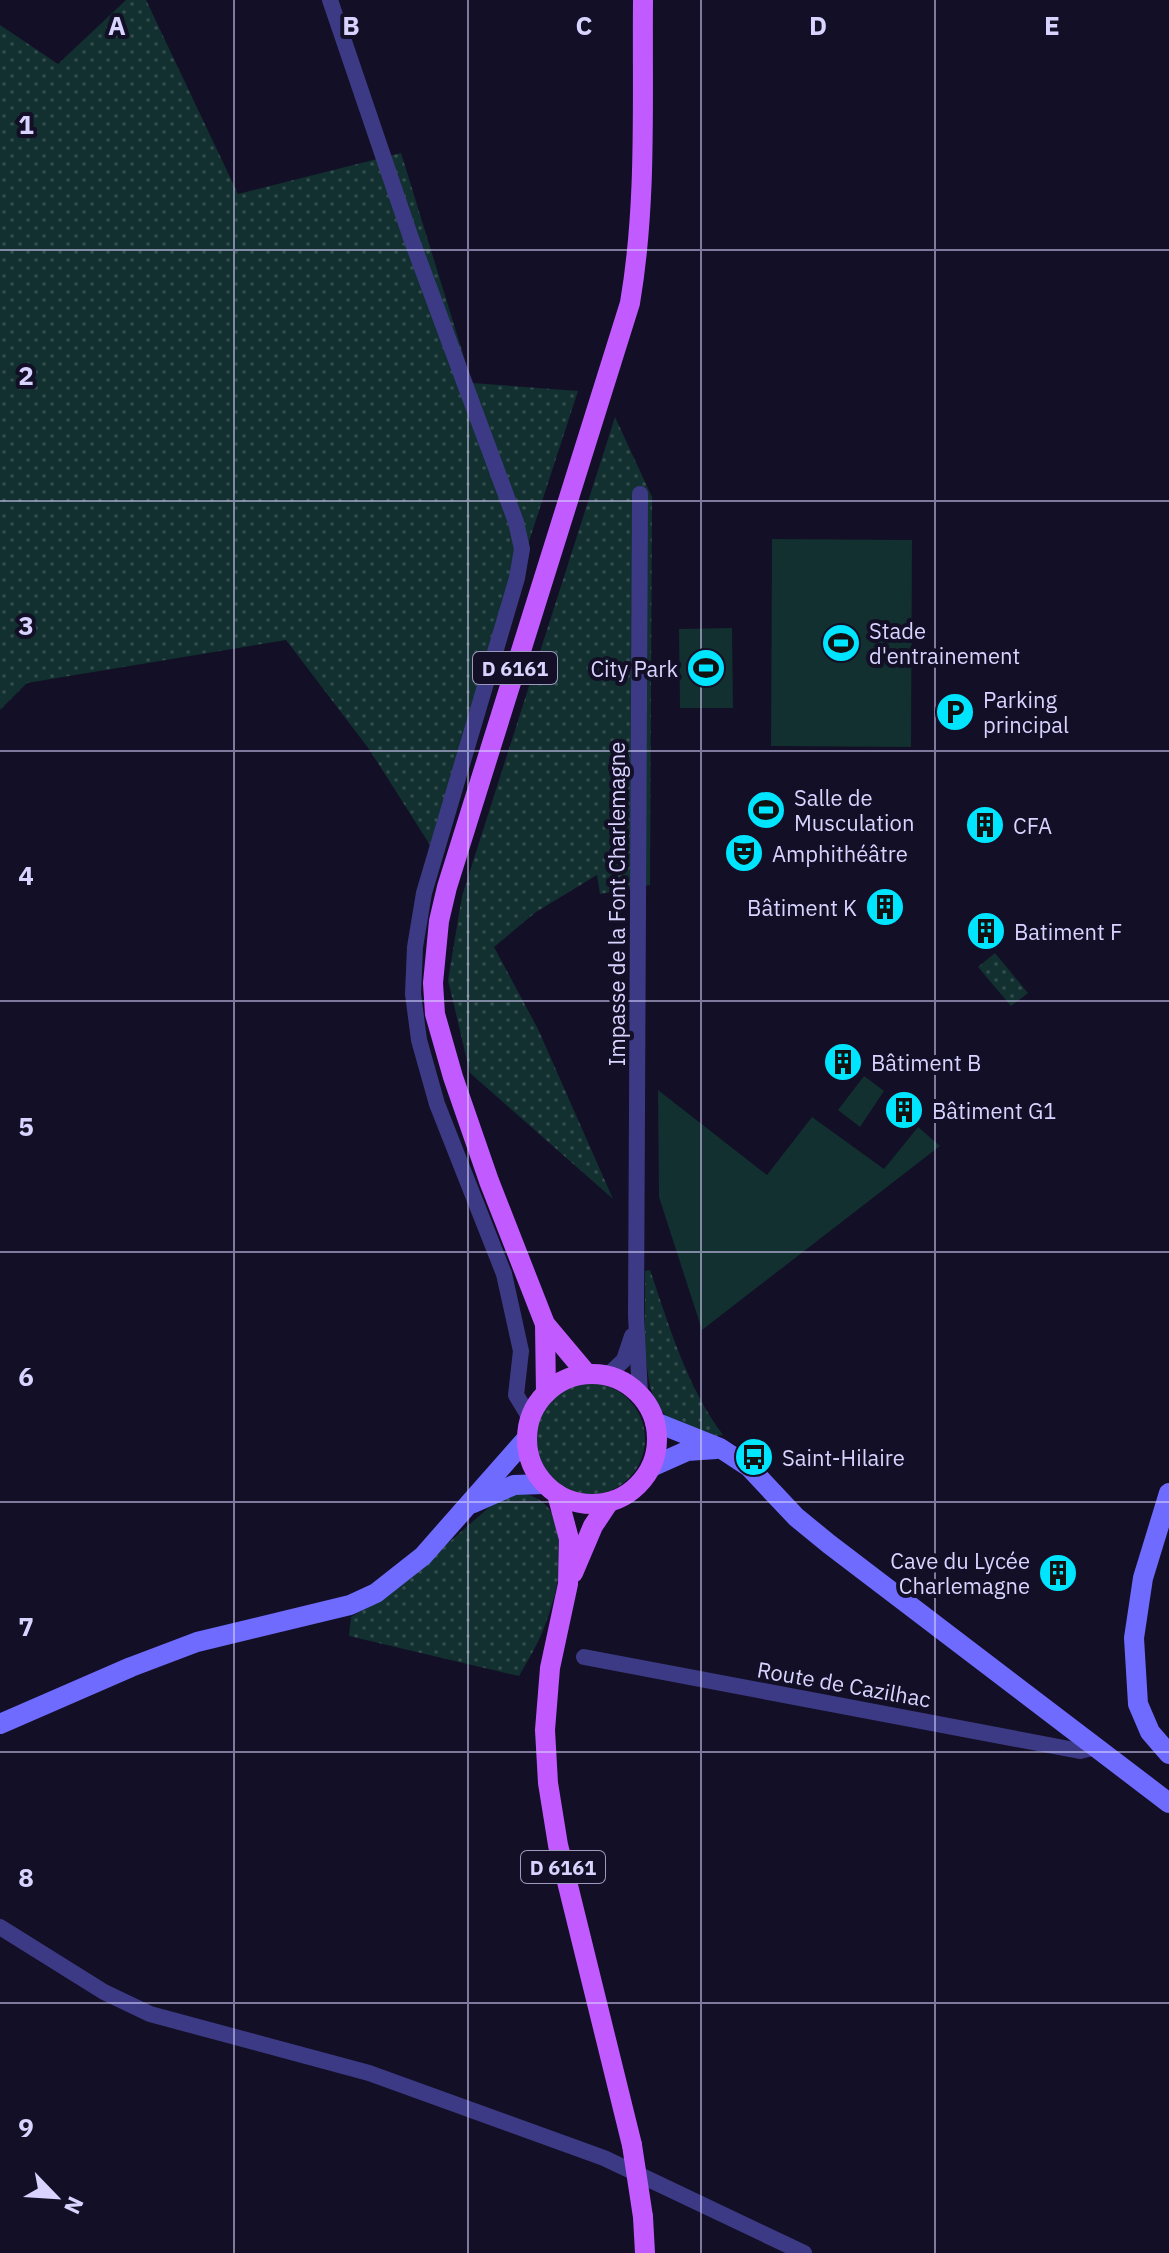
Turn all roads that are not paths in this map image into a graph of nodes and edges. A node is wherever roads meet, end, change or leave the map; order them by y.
1 (330, 0) edge
2 (643, 0) edge
3 (640, 494) dead end
4 (636, 1315) junction
5 (545, 1324) junction
6 (587, 1374) junction
7 (608, 1375) junction
8 (546, 1393) junction
9 (640, 1395) junction
10 (655, 1422) junction
11 (528, 1428) junction
12 (720, 1448) junction
13 (651, 1467) junction
14 (550, 1489) junction
15 (1169, 1493) edge
16 (609, 1502) junction
17 (470, 1504) junction
18 (568, 1584) junction
19 (584, 1657) dead end
20 (0, 1724) edge
21 (1096, 1747) junction
22 (1169, 1754) edge
23 (1169, 1803) edge
24 (0, 1927) edge
25 (645, 2253) edge
26 (804, 2253) edge

1 - 11 street
2 - 5 main road, D 6161
3 - 4 street, Impasse de la Font Charlemagne
4 - 7 street
4 - 9 street
5 - 6 main road, D 6161
5 - 8 main road, D 6161
6 - 7 main road
6 - 8 main road
7 - 9 main road
8 - 11 main road
9 - 10 main road
10 - 12 street
10 - 13 main road
11 - 14 main road
11 - 17 street
12 - 13 street
12 - 21 street
13 - 16 main road
14 - 16 main road
14 - 17 street
14 - 18 main road, D 6161
15 - 22 street
16 - 18 main road, D 6161
17 - 20 street
18 - 25 main road, D 6161, bridge
19 - 21 street, Route de Cazilhac
21 - 23 street
24 - 26 street

